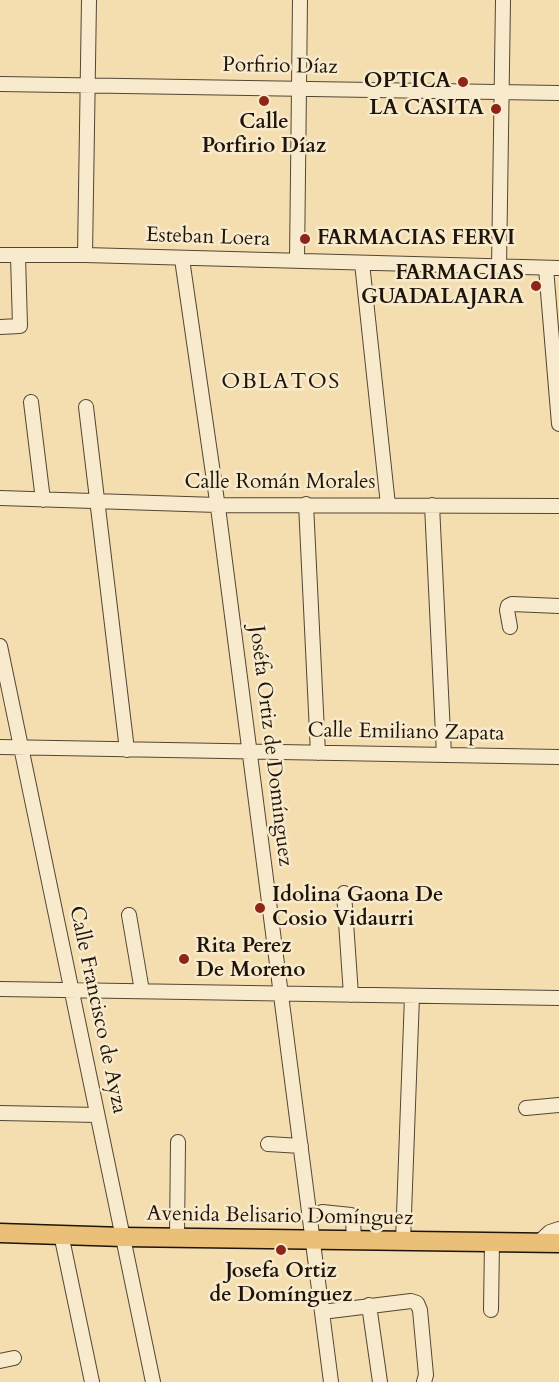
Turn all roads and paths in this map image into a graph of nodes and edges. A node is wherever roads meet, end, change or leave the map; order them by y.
1 (89, 0) edge
2 (300, 0) edge
3 (503, 0) edge
4 (0, 84) edge
5 (88, 85) junction
6 (299, 88) junction
7 (502, 93) junction
8 (559, 93) edge
9 (0, 255) edge
10 (86, 255) junction
11 (18, 256) junction
12 (182, 259) junction
13 (297, 261) junction
14 (362, 263) junction
15 (499, 267) junction
16 (553, 268) edge
17 (0, 327) edge
18 (31, 402) dead end
19 (86, 407) dead end
20 (559, 424) edge
21 (0, 498) edge
22 (42, 500) junction
23 (96, 501) junction
24 (217, 504) junction
25 (306, 504) junction
26 (388, 505) junction
27 (432, 505) junction
28 (559, 507) edge
29 (559, 606) edge
30 (510, 627) dead end
31 (0, 646) edge
32 (0, 747) edge
33 (21, 747) junction
34 (127, 750) junction
35 (249, 752) junction
36 (318, 753) junction
37 (444, 755) junction
38 (559, 757) edge
39 (344, 893) dead end
40 (129, 915) dead end
41 (0, 989) edge
42 (71, 990) junction
43 (142, 991) junction
44 (280, 993) junction
45 (351, 994) junction
46 (412, 996) junction
47 (559, 998) edge
48 (559, 1105) edge
49 (526, 1108) dead end
50 (0, 1113) edge
51 (97, 1114) junction
52 (178, 1142) dead end
53 (268, 1144) dead end
54 (300, 1146) junction
55 (321, 1212) dead end
56 (559, 1228) edge
57 (0, 1233) edge
58 (61, 1234) junction
59 (123, 1237) junction
60 (177, 1237) junction
61 (313, 1239) junction
62 (354, 1240) junction
63 (403, 1241) junction
64 (492, 1242) junction
65 (538, 1243) junction
66 (559, 1243) edge
67 (369, 1305) junction
68 (491, 1310) dead end
69 (322, 1312) junction
70 (14, 1358) dead end
71 (0, 1361) edge
72 (92, 1382) edge
73 (153, 1382) edge
74 (331, 1382) edge
75 (380, 1382) edge
76 (424, 1382) edge

1 - 5 street
2 - 6 street
3 - 7 street
4 - 5 street, Porfirio Díaz
5 - 6 street, Porfirio Díaz
5 - 10 street
6 - 7 street, Porfirio Díaz
6 - 13 street
7 - 8 street, Porfirio Díaz
7 - 15 street
9 - 11 street, Esteban Loera
10 - 11 street, Esteban Loera
10 - 12 street, Esteban Loera
11 - 17 street
12 - 13 street, Esteban Loera
12 - 24 street, Joséfa Ortiz de Domínguez
13 - 14 street, Esteban Loera
14 - 15 street, Esteban Loera
14 - 26 street
15 - 16 street, Esteban Loera
16 - 20 street
18 - 22 street
19 - 23 street
21 - 22 street, Calle Román Morales
22 - 23 street, Calle Román Morales
23 - 24 street, Calle Román Morales
23 - 34 street
24 - 25 street, Calle Román Morales
24 - 35 street, Joséfa Ortiz de Domínguez
25 - 26 street, Calle Román Morales
25 - 36 street
26 - 27 street, Calle Román Morales
27 - 28 street, Calle Román Morales
27 - 37 street
29 - 30 street
31 - 33 street, Calle Francisco de Ayza
32 - 33 street, Calle Emiliano Zapata
33 - 34 street, Calle Emiliano Zapata
33 - 42 street, Calle Francisco de Ayza
34 - 35 street, Calle Emiliano Zapata
35 - 36 street, Calle Emiliano Zapata
35 - 44 street, Joséfa Ortiz de Domínguez
36 - 37 street, Calle Emiliano Zapata
37 - 38 street, Calle Emiliano Zapata
39 - 45 street
40 - 43 street
41 - 42 street
42 - 43 street
42 - 51 street, Calle Francisco de Ayza
43 - 44 street
44 - 45 street
44 - 54 street, Joséfa Ortiz de Domínguez
45 - 46 street
46 - 47 street
46 - 63 street
48 - 49 street
50 - 51 street
51 - 59 street, Calle Francisco de Ayza
52 - 60 street
53 - 54 street
54 - 61 street, Joséfa Ortiz de Domínguez
55 - 62 street
56 - 65 street
57 - 58 main road, Avenida Belisario Domínguez
58 - 59 main road, Avenida Belisario Domínguez
58 - 72 street
59 - 60 main road, Avenida Belisario Domínguez
59 - 73 street, Calle Francisco de Ayza
60 - 61 main road, Avenida Belisario Domínguez
61 - 62 main road, Avenida Belisario Domínguez
61 - 69 street, Joséfa Ortiz de Domínguez
62 - 63 main road, Avenida Belisario Domínguez
63 - 64 main road, Avenida Belisario Domínguez
64 - 65 main road, Avenida Belisario Domínguez
64 - 68 street
65 - 66 main road, Avenida Belisario Domínguez
67 - 69 street
67 - 75 street
67 - 76 street
69 - 74 street, Joséfa Ortiz de Domínguez
70 - 71 street

